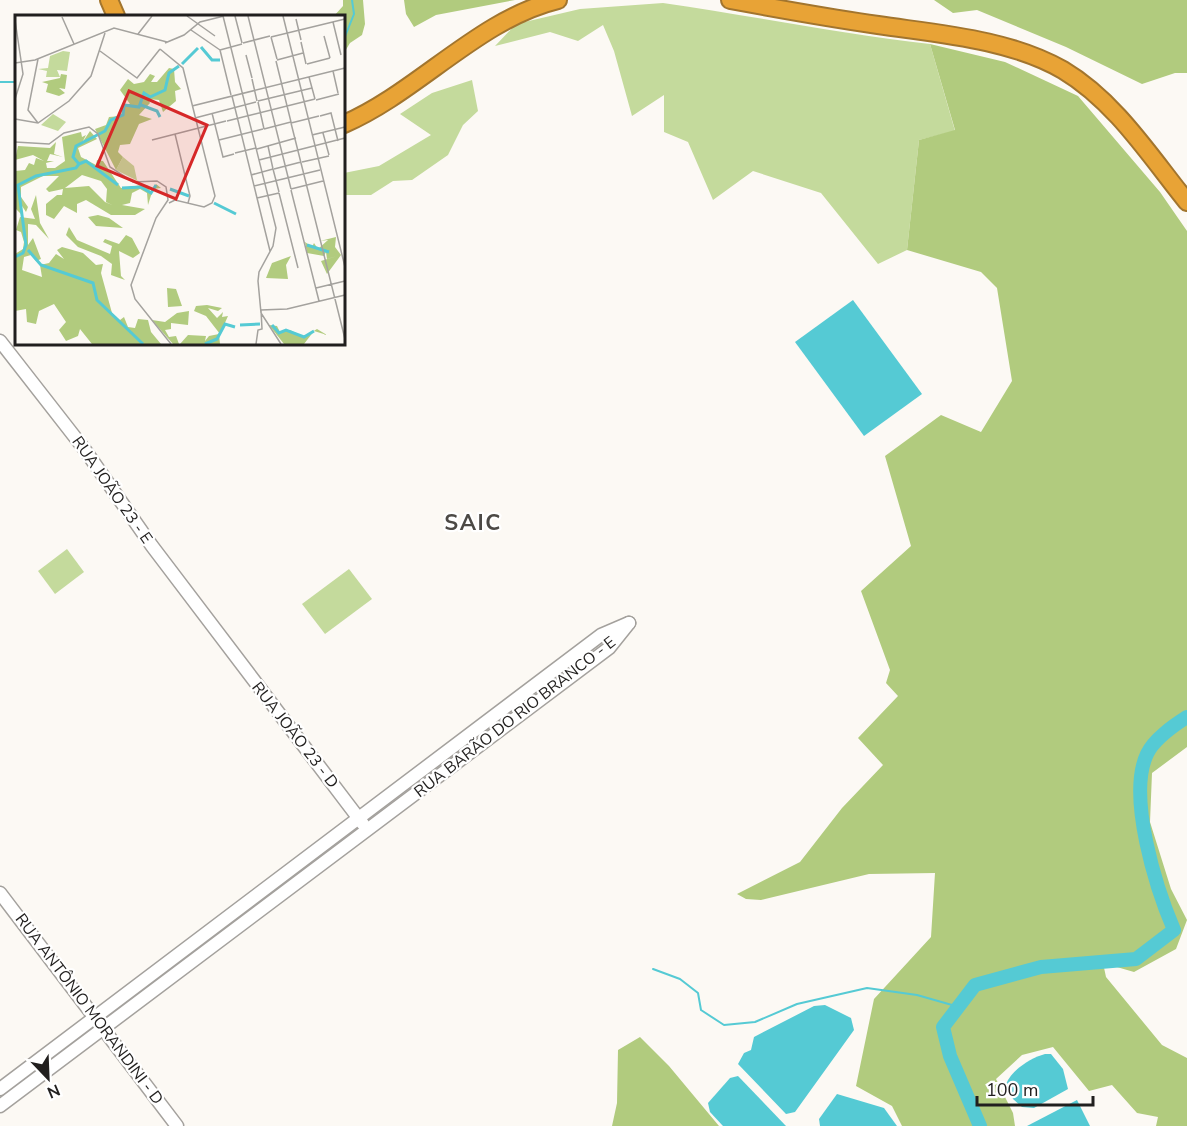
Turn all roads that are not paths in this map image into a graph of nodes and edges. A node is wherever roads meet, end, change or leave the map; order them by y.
1 (109, 0) edge
2 (558, 0) edge
3 (730, 0) edge
4 (116, 15) edge
5 (345, 123) edge
6 (1187, 202) edge
7 (0, 341) edge
8 (222, 640) joint
9 (359, 818) junction
10 (367, 831) junction
11 (282, 877) junction
12 (290, 889) junction
13 (0, 893) edge
14 (158, 970) junction
15 (166, 982) junction
16 (95, 1017) junction
17 (104, 1029) junction
18 (5, 1091) edge
19 (0, 1106) edge
20 (177, 1126) edge

1 - 4 highway
2 - 5 highway
3 - 6 highway
7 - 8 street, RUA JOÃO 23 - E
8 - 9 street, RUA JOÃO 23 - D
9 - 10 street, RUA JOÃO 23 - D
9 - 10 street, RUA BARÃO DO RIO BRANCO - E
9 - 11 street, RUA BARÃO DO RIO BRANCO - E
10 - 12 street, RUA BARÃO DO RIO BRANCO - E
11 - 12 street
11 - 14 street, RUA BARÃO DO RIO BRANCO - E
12 - 15 street, RUA BARÃO DO RIO BRANCO - E
13 - 16 street, RUA ANTÔNIO MORANDINI - D
14 - 15 street
14 - 16 street, RUA BARÃO DO RIO BRANCO - E
15 - 17 street, RUA BARÃO DO RIO BRANCO - E
16 - 17 street, RUA ANTÔNIO MORANDINI - D
16 - 18 street, RUA BARÃO DO RIO BRANCO - E
17 - 18 street, RUA BARÃO DO RIO BRANCO - E
17 - 20 street, RUA ANTÔNIO MORANDINI - D
18 - 19 street, RUA BARÃO DO RIO BRANCO - E

